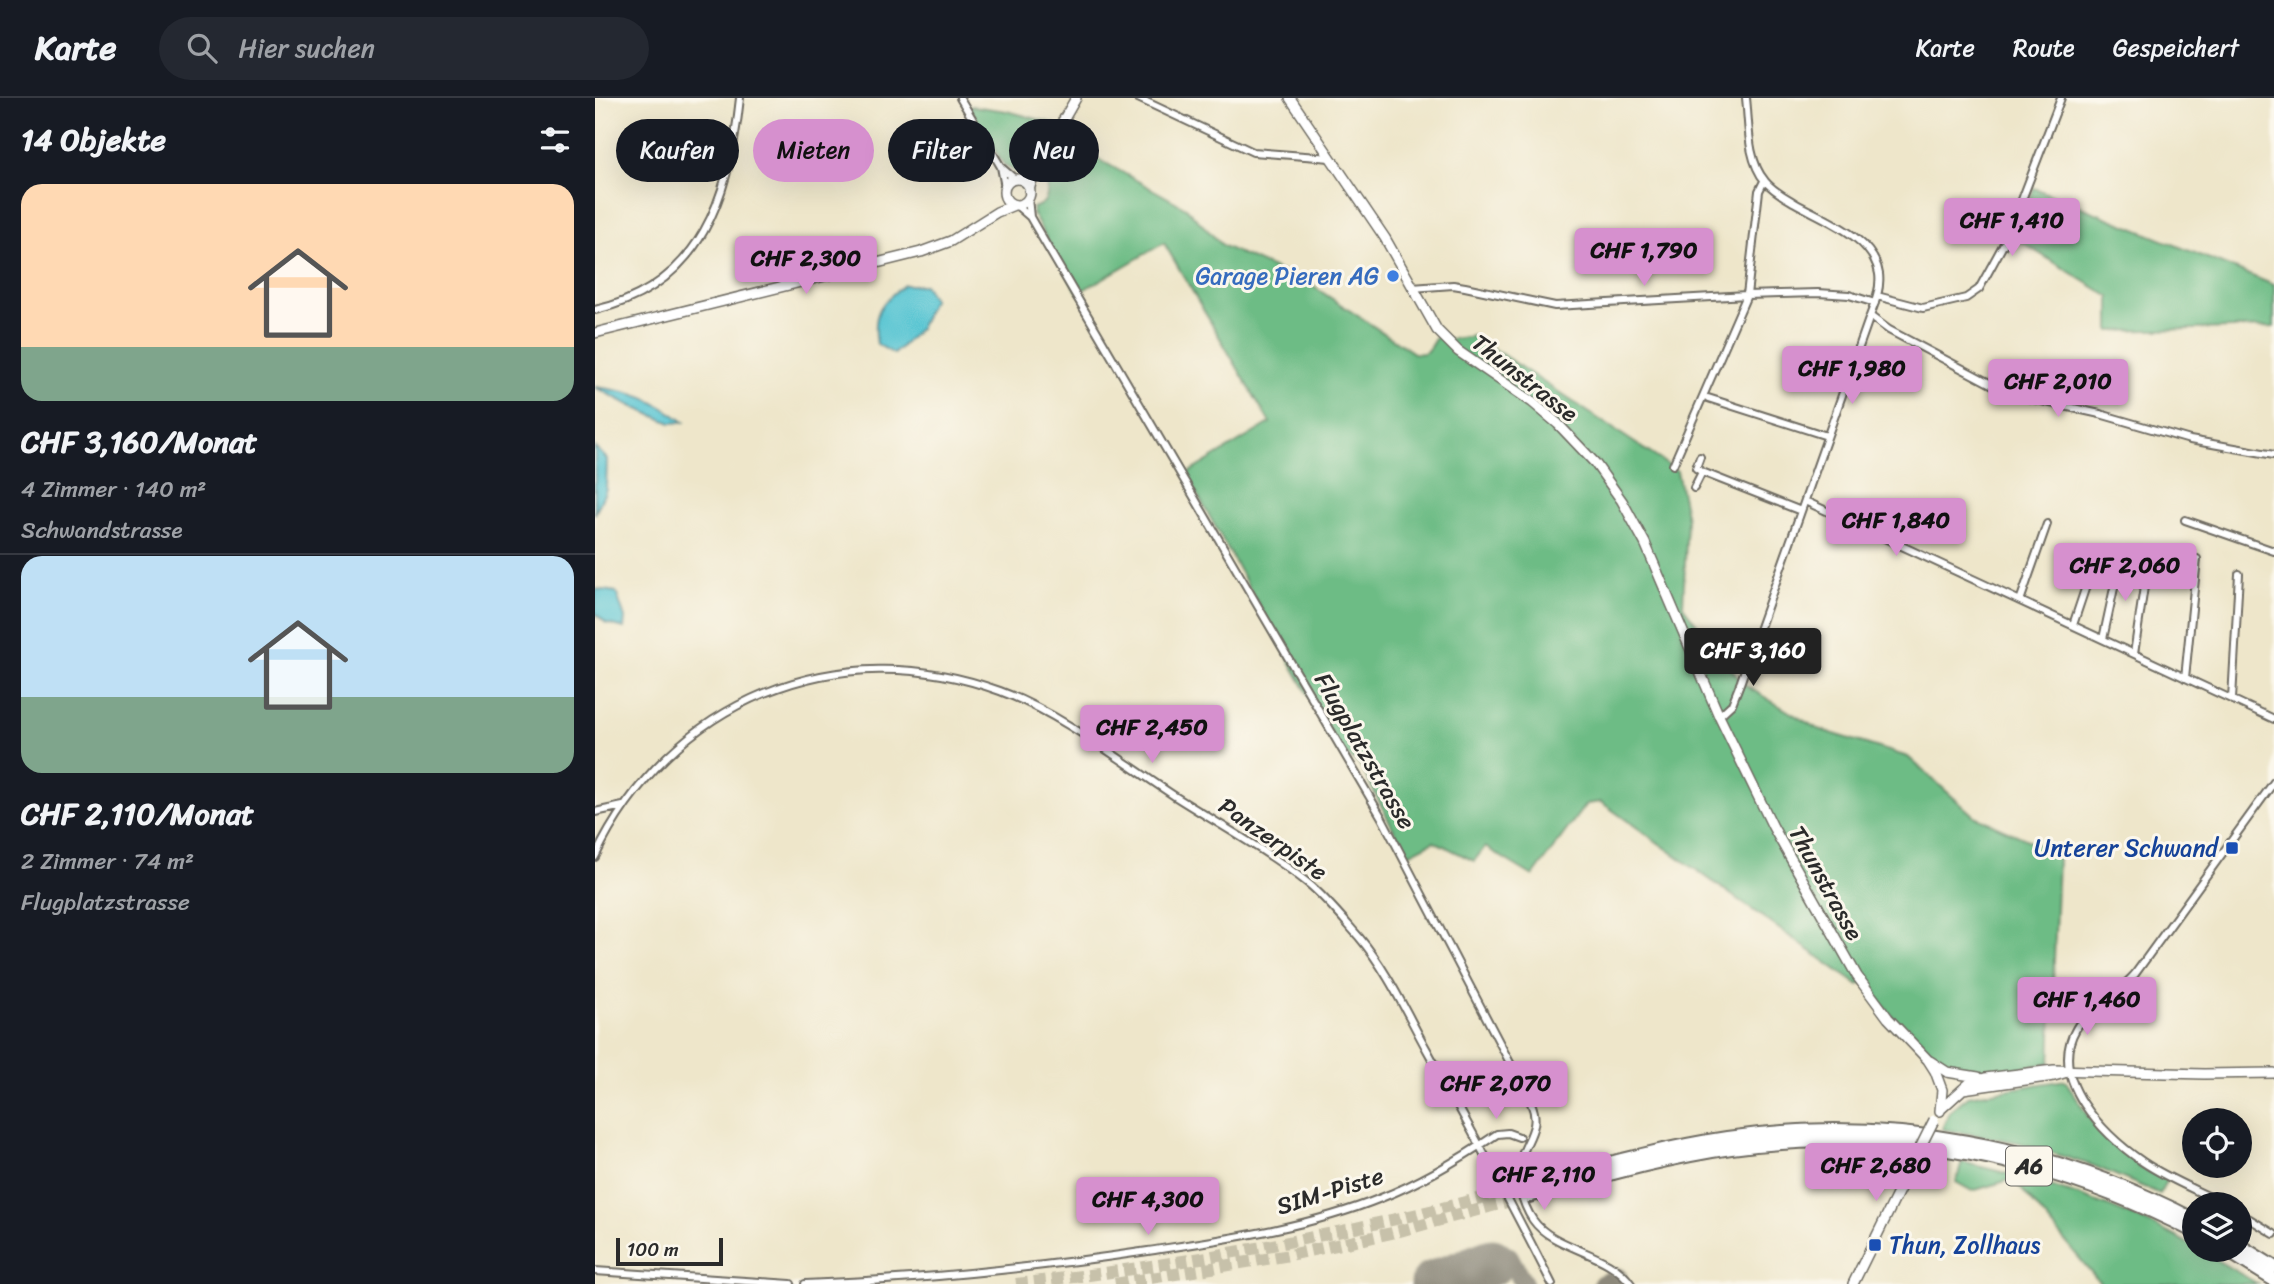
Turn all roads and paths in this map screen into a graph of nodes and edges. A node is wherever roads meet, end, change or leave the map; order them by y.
1 (740, 98) edge
2 (960, 98) edge
3 (1076, 98) edge
4 (1138, 98) edge
5 (1290, 98) edge
6 (1746, 98) edge
7 (2061, 98) edge
8 (1064, 119) edge
9 (1331, 158) junction
10 (1001, 167) junction
11 (1009, 173) edge
12 (1764, 181) junction
13 (1016, 182) edge
14 (1023, 182) edge
15 (1032, 182) edge
16 (1005, 191) junction
17 (1029, 194) junction
18 (1015, 205) junction
19 (996, 212) junction
20 (1030, 217) junction
21 (1412, 288) junction
22 (1747, 295) junction
23 (1876, 300) junction
24 (595, 310) edge
25 (1870, 316) junction
26 (595, 333) edge
27 (1708, 398) dead end
28 (1827, 436) junction
29 (2274, 455) edge
30 (1700, 457) dead end
31 (1673, 466) dead end
32 (1702, 472) junction
33 (1695, 488) dead end
34 (1805, 501) junction
35 (1801, 512) junction
36 (2185, 520) dead end
37 (2047, 524) dead end
38 (2274, 551) edge
39 (2097, 553) dead end
40 (2149, 553) dead end
41 (2197, 559) dead end
42 (2120, 561) dead end
43 (2239, 574) dead end
44 (2020, 601) junction
45 (2073, 625) junction
46 (2103, 639) junction
47 (2134, 654) junction
48 (2185, 678) junction
49 (2232, 699) junction
50 (1719, 716) junction
51 (2274, 719) edge
52 (2274, 782) edge
53 (623, 806) junction
54 (595, 812) edge
55 (595, 857) edge
56 (1928, 1060) junction
57 (1935, 1071) junction
58 (1947, 1072) junction
59 (2069, 1072) junction
60 (2274, 1073) edge
61 (1985, 1078) junction
62 (1960, 1091) junction
63 (1940, 1111) junction
64 (1519, 1137) dead end
65 (1481, 1146) junction
66 (2200, 1192) edge
67 (1529, 1213) junction
68 (2182, 1214) edge
69 (1519, 1218) junction
70 (2252, 1220) edge
71 (2182, 1226) edge
72 (2274, 1234) edge
73 (2252, 1253) edge
74 (2245, 1262) edge
75 (2274, 1267) edge
76 (595, 1271) edge
77 (2274, 1280) edge
78 (791, 1284) edge
79 (805, 1284) edge
80 (1552, 1284) edge
81 (1631, 1284) edge
82 (1853, 1284) edge

1 - 24 street
2 - 10 street
3 - 8 street
4 - 9 street
5 - 9 street, Thunstrasse
6 - 12 street
7 - 23 street
9 - 21 street, Thunstrasse
10 - 11 street
10 - 16 street
12 - 22 street
12 - 23 street
13 - 16 street
14 - 17 street
15 - 17 street
16 - 18 street
16 - 19 street
17 - 18 street
17 - 20 street, Flugplatzstrasse
18 - 19 street
18 - 20 street, Flugplatzstrasse
19 - 26 street
20 - 67 street, Flugplatzstrasse
21 - 22 street
21 - 50 street, Thunstrasse
22 - 23 street
22 - 31 street
23 - 25 street
25 - 28 street
25 - 29 street
27 - 28 street
28 - 34 street
30 - 32 street
32 - 33 street
32 - 35 street
34 - 35 street
34 - 44 street
35 - 50 street
36 - 38 street
37 - 44 street
39 - 45 street
40 - 47 street
41 - 48 street
42 - 46 street
43 - 49 street
44 - 45 street
45 - 46 street
46 - 47 street
47 - 48 street
48 - 49 street
49 - 51 street
50 - 56 street, Thunstrasse
52 - 59 street
53 - 54 street
53 - 55 street, Panzerpiste
53 - 65 street, Panzerpiste
56 - 57 street, Thunstrasse
56 - 58 street, Thunstrasse
57 - 62 street, Thunstrasse
57 - 63 street, Thunstrasse
58 - 61 street, Thunstrasse
58 - 62 street
59 - 60 street
59 - 61 street
59 - 62 street
59 - 66 street
61 - 62 street
62 - 63 street
63 - 82 street, bridge
64 - 65 street, SIM-Piste
65 - 69 street, Panzerpiste
65 - 79 street, SIM-Piste
67 - 69 street
67 - 81 street
68 - 71 highway, A6
69 - 80 street, Panzerpiste
70 - 72 street
73 - 75 highway
74 - 77 highway
76 - 78 street

